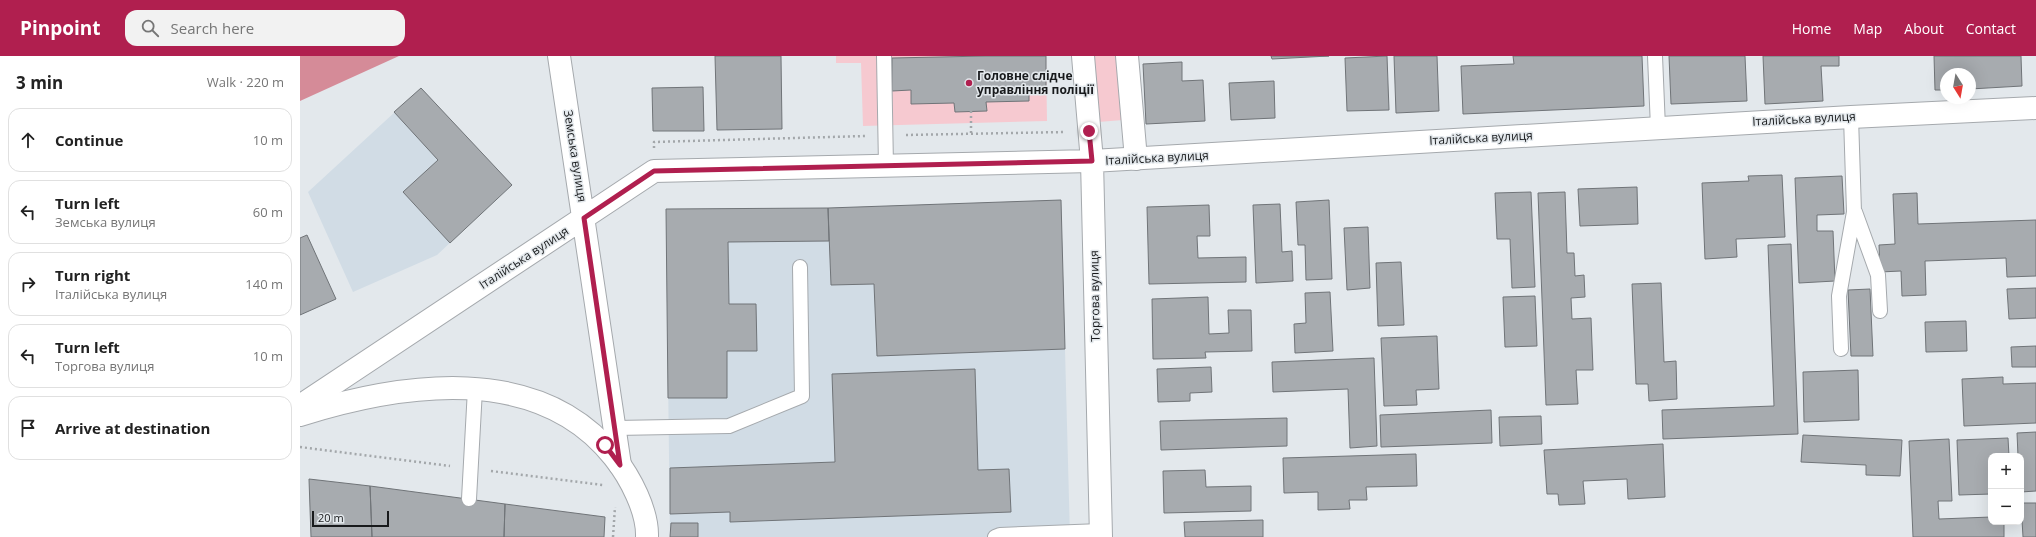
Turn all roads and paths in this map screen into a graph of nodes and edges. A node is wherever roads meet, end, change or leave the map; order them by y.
1 (559, 56) edge
2 (884, 56) edge
3 (1083, 56) edge
4 (1127, 56) edge
5 (1655, 56) edge
6 (2036, 108) edge
7 (970, 111) dead end
8 (1851, 116) junction
9 (1658, 128) junction
10 (971, 134) dead end
11 (1136, 159) junction
12 (1092, 161) junction
13 (886, 166) junction
14 (1854, 212) junction
15 (584, 218) junction
16 (800, 267) dead end
17 (1880, 311) dead end
18 (1841, 349) dead end
19 (475, 389) junction
20 (300, 406) edge
21 (300, 415) edge
22 (615, 428) junction
23 (620, 465) junction
24 (469, 499) dead end
25 (615, 501) dead end
26 (1101, 534) edge
27 (613, 537) edge
28 (648, 537) edge
29 (995, 537) edge

1 - 15 street, Земська вулиця
2 - 13 lane
3 - 12 street, Торгова вулиця
4 - 11 street
5 - 9 lane
6 - 8 street, Італійська вулиця
7 - 10 path
8 - 9 street, Італійська вулиця
8 - 14 lane
9 - 11 street, Італійська вулиця
11 - 12 street, Італійська вулиця
12 - 13 street, Італійська вулиця
12 - 26 street, Торгова вулиця
13 - 15 street, Італійська вулиця
14 - 17 lane
14 - 18 lane
15 - 20 street, Італійська вулиця
15 - 22 street, Земська вулиця
16 - 22 lane
19 - 21 street
19 - 23 street
19 - 24 lane
22 - 23 street, Земська вулиця
23 - 28 street, Земська вулиця
25 - 27 path
26 - 29 lane

